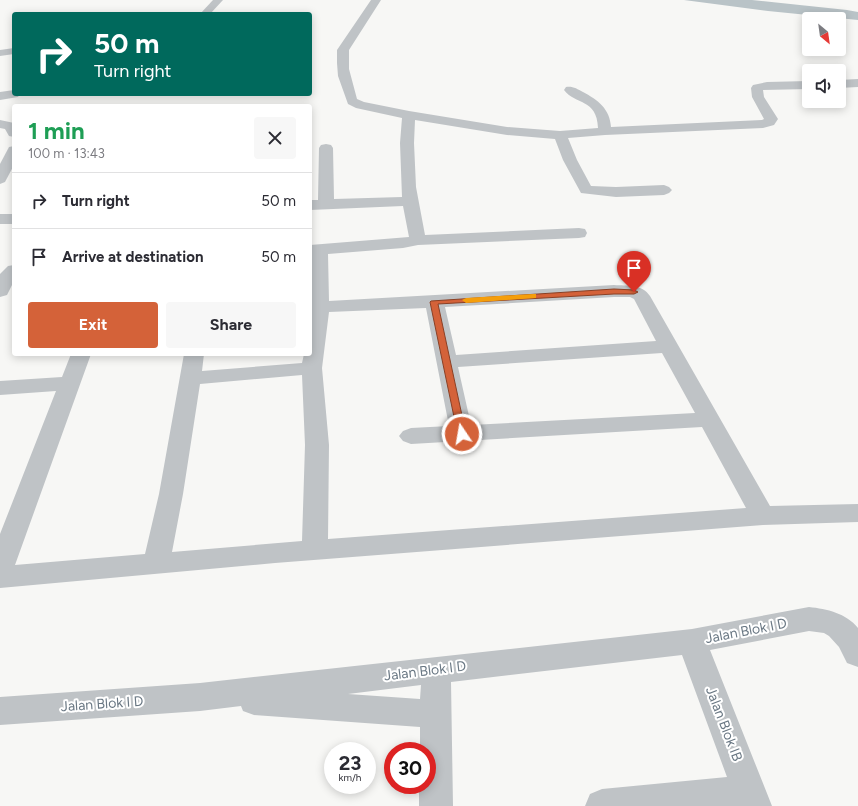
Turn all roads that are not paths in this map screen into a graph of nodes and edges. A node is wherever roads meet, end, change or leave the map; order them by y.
1 (218, 0) edge
2 (376, 0) edge
3 (208, 12) edge
4 (12, 51) edge
5 (0, 53) edge
6 (858, 83) edge
7 (846, 84) edge
8 (802, 85) edge
9 (570, 90) dead end
10 (12, 94) edge
11 (0, 96) edge
12 (409, 115) junction
13 (0, 124) edge
14 (12, 127) edge
15 (605, 131) junction
16 (560, 135) junction
17 (326, 148) dead end
18 (12, 154) edge
19 (0, 179) edge
20 (664, 190) dead end
21 (410, 201) junction
22 (326, 205) junction
23 (312, 206) edge
24 (0, 219) edge
25 (12, 219) edge
26 (579, 233) dead end
27 (418, 240) junction
28 (314, 250) edge
29 (12, 272) edge
30 (0, 291) edge
31 (434, 302) junction
32 (320, 307) junction
33 (670, 346) junction
34 (80, 356) edge
35 (194, 356) edge
36 (446, 362) junction
37 (312, 368) junction
38 (190, 378) junction
39 (71, 384) junction
40 (0, 388) edge
41 (710, 419) junction
42 (462, 434) junction
43 (411, 436) dead end
44 (858, 513) edge
45 (763, 516) junction
46 (315, 551) junction
47 (156, 563) junction
48 (0, 569) edge
49 (0, 577) edge
50 (692, 641) junction
51 (851, 642) edge
52 (436, 670) junction
53 (200, 697) junction
54 (0, 711) edge
55 (436, 714) junction
56 (752, 799) edge
57 (436, 806) edge
58 (602, 806) edge

1 - 3 street
2 - 12 street
4 - 5 street
6 - 7 street
8 - 15 street
9 - 15 street
10 - 11 street
12 - 16 street
12 - 21 street
13 - 14 street
15 - 16 street
16 - 20 street
17 - 22 street
18 - 19 street
21 - 22 street
21 - 27 street
22 - 23 street
24 - 25 street
26 - 27 street
27 - 28 street
28 - 32 street
29 - 30 street
31 - 32 street
31 - 33 street
31 - 36 street
32 - 37 street
33 - 36 street
33 - 41 street
34 - 39 street
35 - 38 street
36 - 42 street
37 - 38 street
37 - 46 street
38 - 47 street
39 - 40 street
39 - 48 street
41 - 42 street
41 - 45 street
42 - 43 street
44 - 45 street
45 - 46 street
46 - 47 street
47 - 49 street
50 - 51 street, Jalan Blok I D
50 - 52 street, Jalan Blok I D
50 - 56 street, Jalan Blok IB
52 - 53 street, Jalan Blok I D
52 - 55 street
53 - 54 street, Jalan Blok I D
53 - 55 street
55 - 57 street
56 - 58 street

